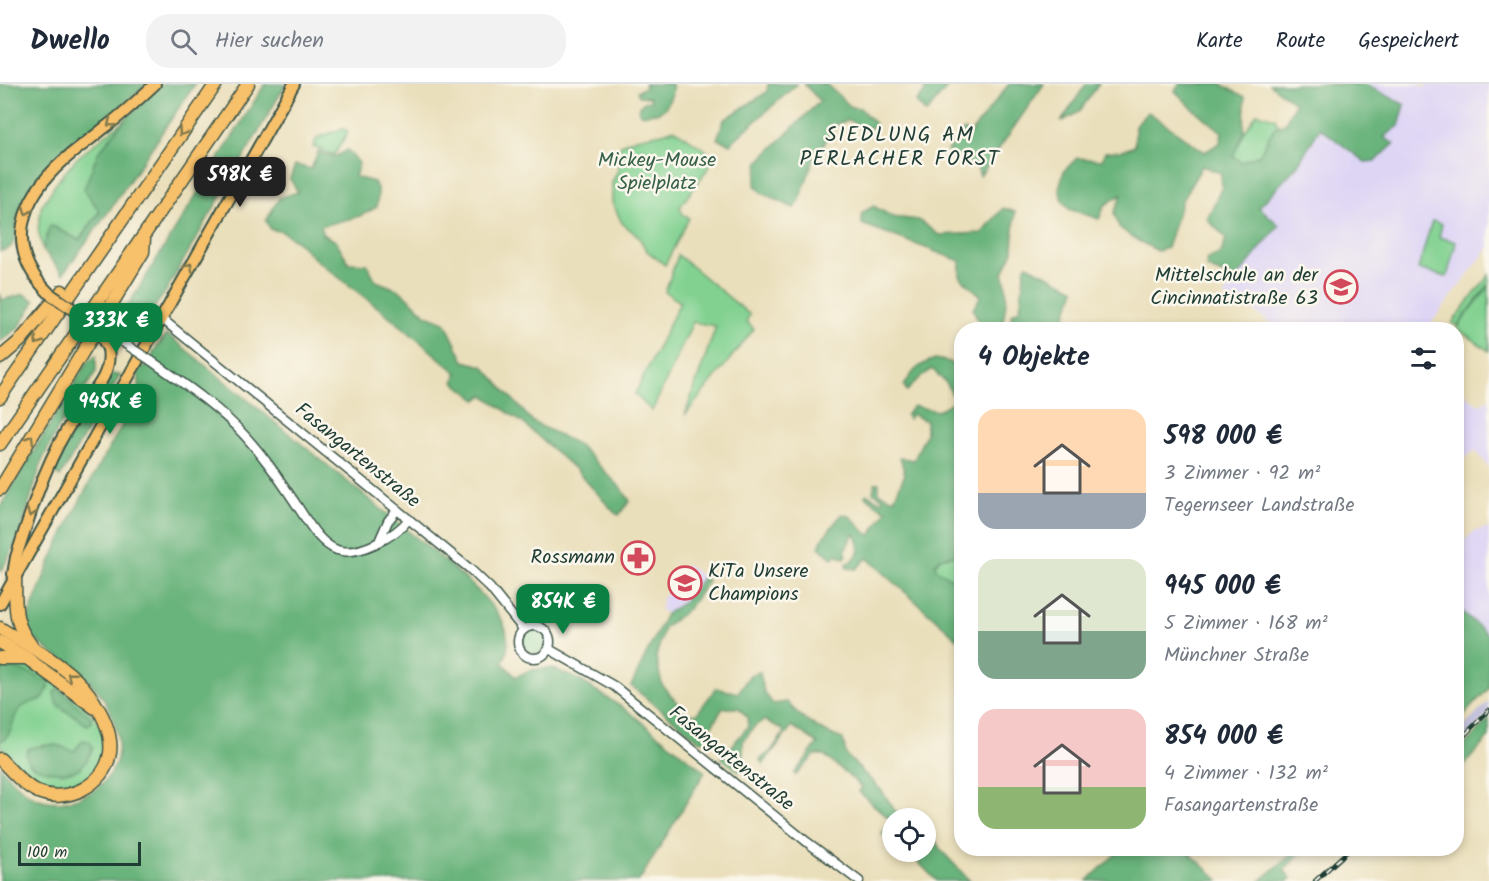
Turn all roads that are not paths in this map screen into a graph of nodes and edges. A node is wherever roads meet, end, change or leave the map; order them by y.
1 (155, 84) edge
2 (216, 84) edge
3 (248, 84) edge
4 (294, 84) edge
5 (145, 235) junction
6 (106, 240) junction
7 (161, 318) junction
8 (96, 325) junction
9 (0, 358) edge
10 (0, 397) edge
11 (0, 444) edge
12 (0, 489) edge
13 (397, 510) junction
14 (409, 519) junction
15 (380, 539) junction
16 (14, 579) junction
17 (0, 604) edge
18 (0, 628) edge
19 (523, 629) junction
20 (0, 642) edge
21 (549, 649) junction
22 (32, 655) junction
23 (0, 657) edge
24 (0, 759) edge
25 (859, 881) edge

1 -> 8 main road, bridge
2 -> 6 highway
3 - 5 highway
7 -> 4 main road
5 - 11 highway
12 -> 5 highway
6 - 9 highway
6 -> 10 highway
7 - 13 street, Fasangartenstraße
7 - 16 main road
8 - 15 street, bridge
8 -> 16 main road, bridge
13 - 14 street, Fasangartenstraße
13 - 15 street
14 - 15 street
14 - 19 street, Fasangartenstraße
16 - 17 main road
16 - 22 highway
18 - 22 highway
19 - 21 street
19 - 21 street
20 - 22 highway
21 - 25 street, Fasangartenstraße
22 - 23 highway
22 - 24 highway

